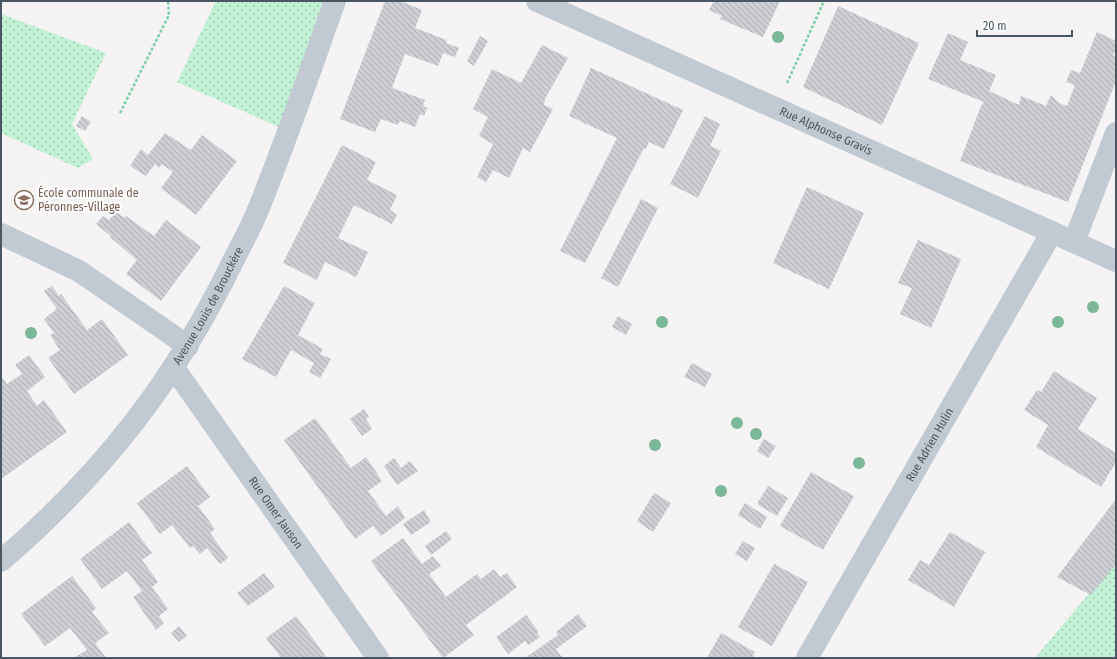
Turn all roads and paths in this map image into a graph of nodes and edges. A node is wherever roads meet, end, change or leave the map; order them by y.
1 (168, 1) edge
2 (335, 1) edge
3 (537, 1) edge
4 (824, 1) edge
5 (776, 108) junction
6 (120, 113) dead end
7 (1116, 133) edge
8 (1052, 232) junction
9 (1, 234) edge
10 (1074, 242) junction
11 (1116, 261) edge
12 (188, 346) junction
13 (174, 368) junction
14 (1, 561) edge
15 (378, 658) edge
16 (807, 658) edge

1 - 6 path
2 - 12 street, Avenue Louis de Brouckère
3 - 5 street, Rue Alphonse Gravis
4 - 5 path
5 - 8 street, Rue Alphonse Gravis
7 - 10 street
8 - 10 street, Rue Alphonse Gravis
8 - 16 street, Rue Adrien Hulin
9 - 12 street
10 - 11 street, Rue Alphonse Gravis
12 - 13 street, Avenue Louis de Brouckère
13 - 14 street, Avenue Louis de Brouckère
13 - 15 street, Rue Omer Jauson

